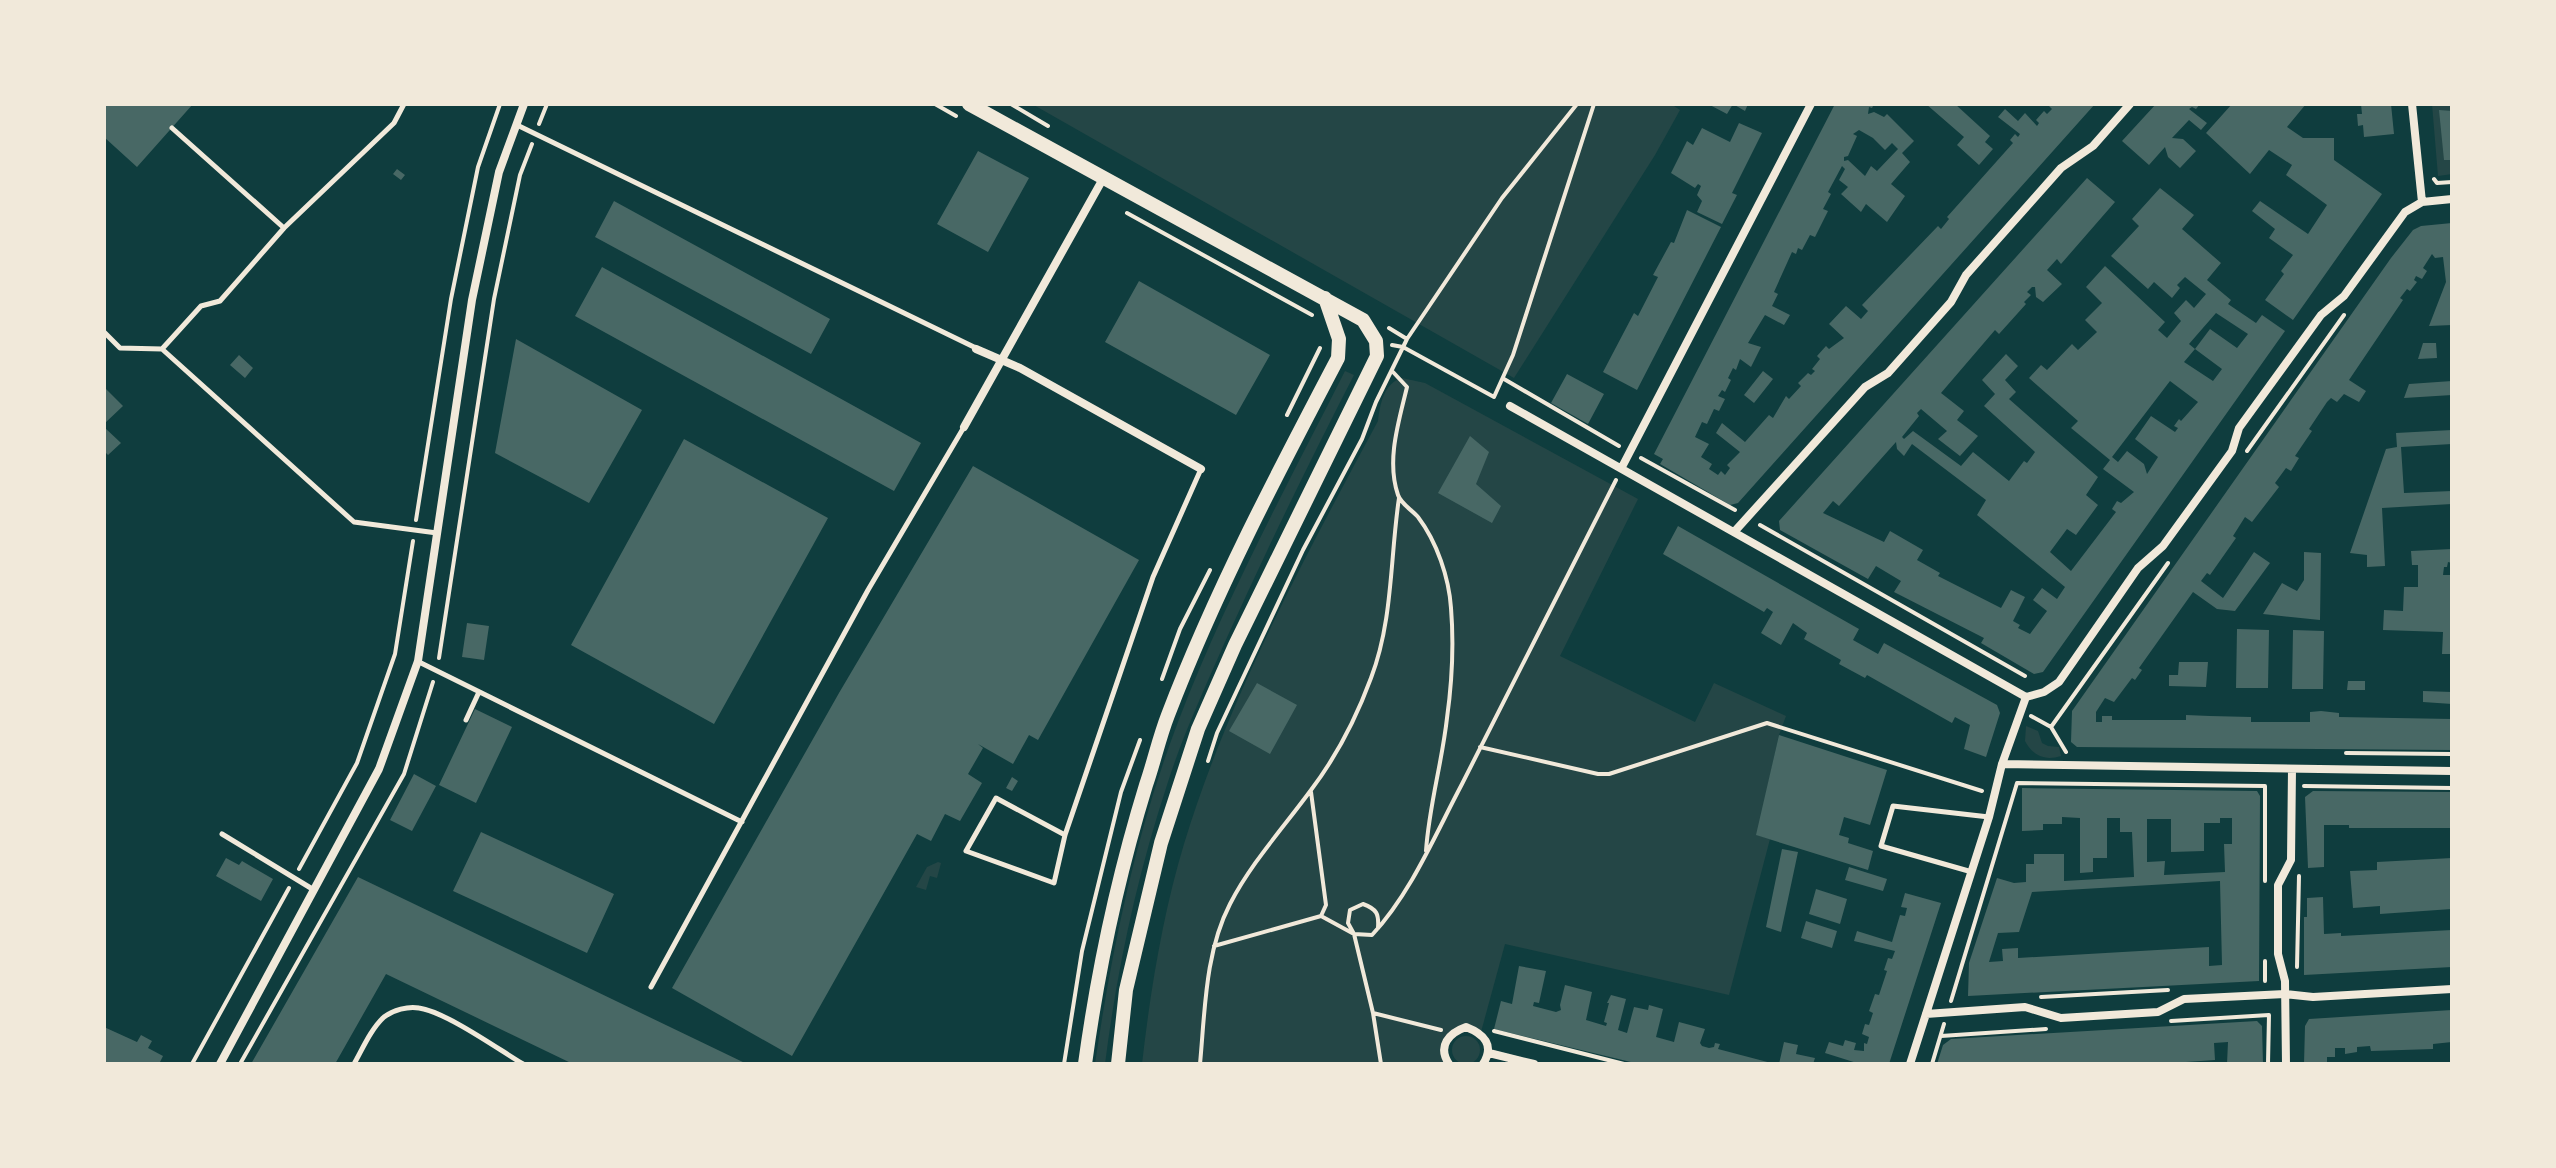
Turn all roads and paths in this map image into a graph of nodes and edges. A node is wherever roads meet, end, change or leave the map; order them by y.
1 (404, 104) edge
2 (500, 104) edge
3 (524, 104) edge
4 (547, 104) edge
5 (935, 104) edge
6 (969, 104) edge
7 (1577, 104) edge
8 (1594, 104) edge
9 (1811, 104) edge
10 (2130, 104) edge
11 (2412, 104) edge
12 (961, 119) dead end
13 (516, 125) junction
14 (172, 128) dead end
15 (536, 133) junction
16 (1104, 177) junction
17 (2452, 199) edge
18 (2422, 202) junction
19 (1122, 209) dead end
20 (284, 228) junction
21 (1325, 298) junction
22 (1314, 316) dead end
23 (104, 332) edge
24 (1323, 338) dead end
25 (1403, 347) junction
26 (162, 349) junction
27 (976, 349) joint
28 (1320, 349) dead end
29 (1001, 360) junction
30 (1393, 372) junction
31 (1504, 379) junction
32 (1494, 397) junction
33 (1510, 406) joint
34 (964, 427) joint
35 (1630, 451) junction
36 (1622, 467) junction
37 (1201, 469) joint
38 (1399, 498) junction
39 (1747, 517) junction
40 (414, 531) junction
41 (1735, 531) junction
42 (437, 533) junction
43 (418, 661) junction
44 (437, 671) junction
45 (2025, 676) dead end
46 (479, 691) junction
47 (2026, 697) junction
48 (2021, 710) junction
49 (466, 720) dead end
50 (1480, 747) junction
51 (2081, 752) dead end
52 (2344, 753) dead end
53 (2452, 754) edge
54 (2002, 764) junction
55 (2292, 769) junction
56 (2452, 771) edge
57 (1203, 774) dead end
58 (2265, 786) junction
59 (2292, 786) junction
60 (2452, 788) edge
61 (1311, 791) junction
62 (1982, 791) dead end
63 (1989, 817) junction
64 (742, 822) junction
65 (222, 834) dead end
66 (1065, 835) junction
67 (1425, 854) junction
68 (2299, 861) dead end
69 (1972, 872) junction
70 (293, 879) junction
71 (314, 890) junction
72 (2265, 893) dead end
73 (1321, 916) junction
74 (1378, 928) junction
75 (1354, 934) junction
76 (1214, 946) junction
77 (2265, 954) dead end
78 (651, 987) dead end
79 (2452, 989) edge
80 (2285, 994) junction
81 (2266, 995) junction
82 (2297, 995) junction
83 (1373, 1013) junction
84 (1948, 1013) junction
85 (1926, 1014) junction
86 (2285, 1014) junction
87 (1486, 1029) dead end
88 (1451, 1032) junction
89 (1489, 1053) junction
90 (192, 1064) edge
91 (220, 1064) edge
92 (240, 1064) edge
93 (354, 1064) edge
94 (523, 1064) edge
95 (1085, 1064) edge
96 (1118, 1064) edge
97 (1200, 1064) edge
98 (1381, 1064) edge
99 (1449, 1064) edge
100 (1483, 1064) edge
101 (1534, 1064) edge
102 (1624, 1064) edge
103 (1910, 1064) edge
104 (1932, 1064) edge
105 (2286, 1064) edge

1 - 20 lane
2 - 40 path
3 - 13 street
4 - 15 path
5 - 12 path
6 - 16 main road
7 - 25 path
8 - 31 path
9 - 35 street
10 - 39 street
11 - 18 street
13 - 15 lane
13 - 42 street
14 - 20 lane
15 - 27 lane
15 - 44 path
16 - 21 main road
16 - 29 street
17 - 18 street
18 - 47 street
19 - 22 path
20 - 26 lane
21 - 95 main road
21 - 96 main road
23 - 26 lane
24 - 28 path
25 - 30 path
25 - 32 path
26 - 40 lane
27 - 29 street
29 - 34 street
29 - 37 street
30 - 38 path
30 - 57 path
31 - 32 path
31 - 35 path
32 - 33 path
33 - 36 street
34 - 64 lane
35 - 36 street
35 - 39 path
36 - 41 street
36 - 50 path
37 - 66 lane
38 - 61 path
38 - 67 path
39 - 41 street
39 - 45 path
40 - 42 lane
40 - 70 path
41 - 47 street
42 - 43 street
43 - 44 lane
43 - 71 street
44 - 46 lane
44 - 92 path
46 - 49 lane
46 - 64 lane
47 - 48 street
48 - 51 path
48 - 54 street
50 - 62 path
50 - 67 path
52 - 53 path
54 - 55 street
54 - 63 street
55 - 56 street
55 - 59 street
58 - 59 path
58 - 72 path
58 - 84 path
59 - 60 path
59 - 80 street
61 - 73 path
61 - 76 path
63 - 69 street
63 - 69 lane
64 - 78 lane
65 - 70 lane
66 - 66 lane
67 - 74 path
68 - 82 path
69 - 85 street
70 - 71 lane
70 - 90 path
71 - 91 street
73 - 75 path
73 - 76 path
74 - 75 path
74 - 75 path
75 - 83 path
76 - 97 path
77 - 81 path
79 - 82 street
80 - 81 street
80 - 82 street
80 - 86 street
81 - 84 street
81 - 86 path
83 - 88 path
83 - 98 path
84 - 85 street
84 - 104 path
85 - 103 street
86 - 105 street
87 - 102 path
88 - 89 street
88 - 99 street
89 - 100 street
89 - 101 street
93 - 94 lane

